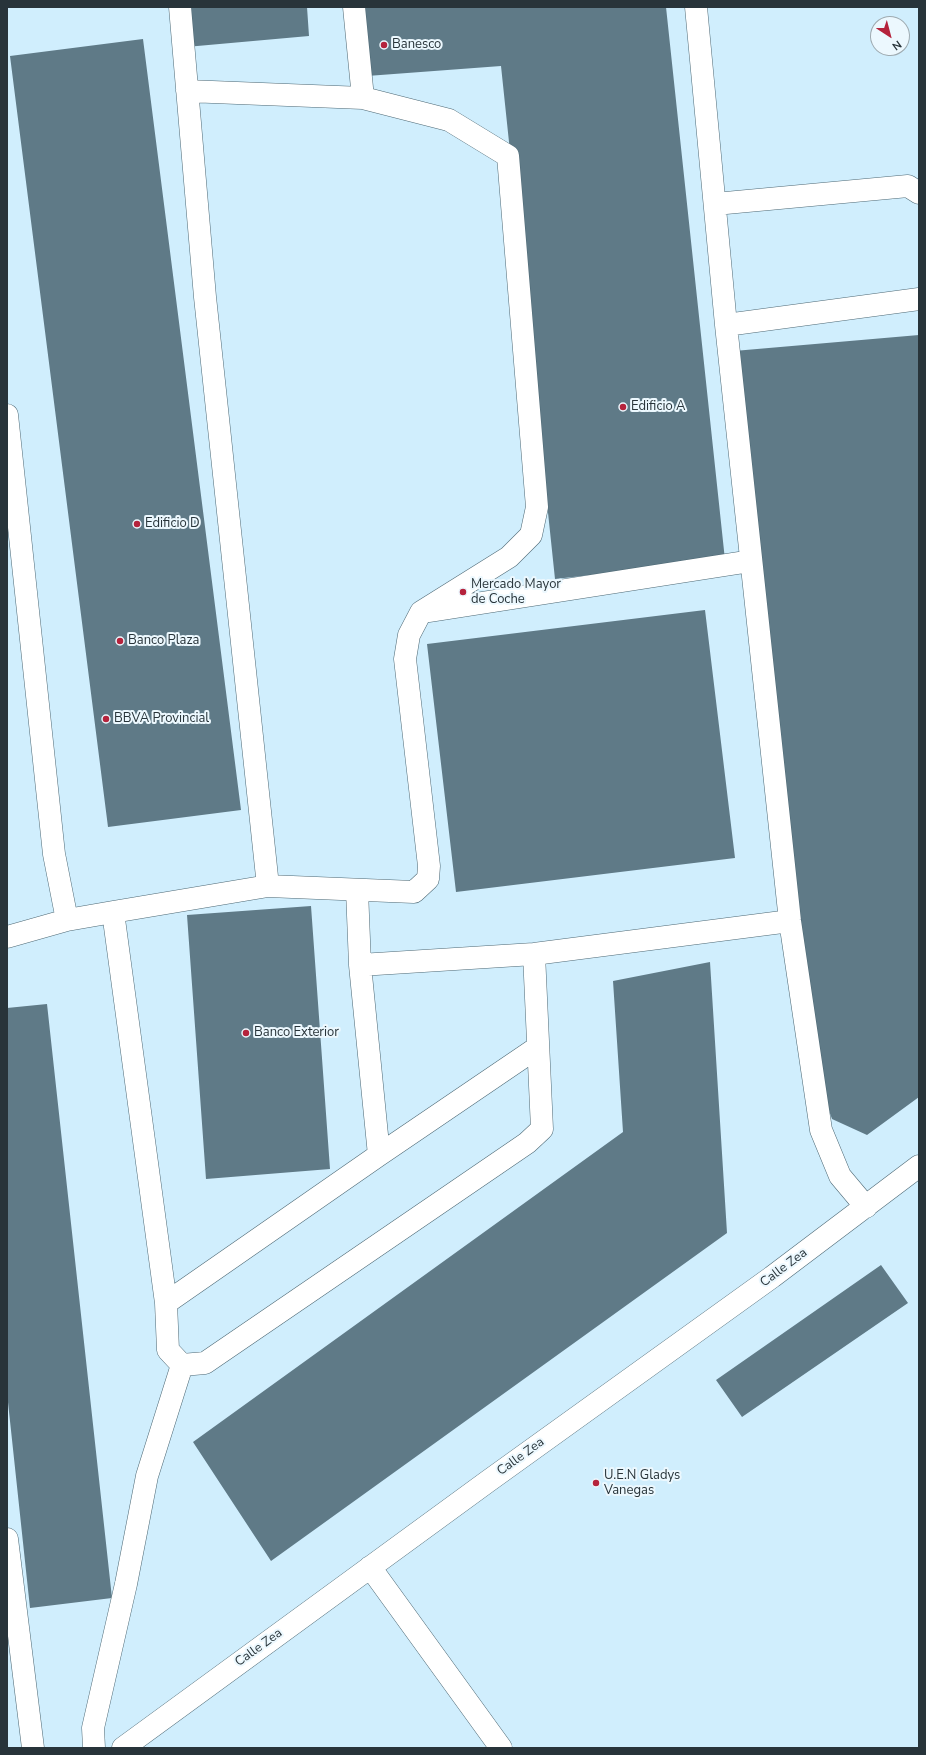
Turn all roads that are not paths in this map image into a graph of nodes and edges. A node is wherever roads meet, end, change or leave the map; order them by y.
1 (180, 7) edge
2 (354, 7) edge
3 (696, 7) edge
4 (187, 91) junction
5 (363, 98) junction
6 (919, 193) edge
7 (716, 204) junction
8 (919, 299) edge
9 (726, 325) junction
10 (7, 414) edge
11 (751, 561) junction
12 (421, 612) junction
13 (268, 886) junction
14 (357, 890) junction
15 (113, 912) junction
16 (67, 920) junction
17 (790, 921) junction
18 (7, 937) edge
19 (534, 954) junction
20 (360, 965) junction
21 (538, 1047) junction
22 (379, 1155) junction
23 (919, 1166) edge
24 (866, 1207) junction
25 (166, 1303) junction
26 (182, 1365) junction
27 (7, 1539) edge
28 (370, 1567) junction
29 (33, 1748) edge
30 (94, 1748) edge
31 (122, 1748) edge
32 (500, 1748) edge

1 - 4 street
2 - 5 street
3 - 7 street
4 - 5 street
4 - 13 street
5 - 12 street
6 - 7 street
7 - 9 street
8 - 9 street
9 - 11 street
10 - 16 street
11 - 12 street
11 - 17 street
12 - 14 street
13 - 14 street
13 - 15 street
14 - 20 street
15 - 16 street
15 - 25 street
16 - 18 street
17 - 19 street
17 - 24 street
19 - 20 street
19 - 21 street
20 - 22 street
21 - 22 street
21 - 26 street
22 - 25 street
23 - 24 street, Calle Zea
24 - 28 street, Calle Zea
25 - 26 street
26 - 30 street
27 - 29 street
28 - 31 street, Calle Zea
28 - 32 street

